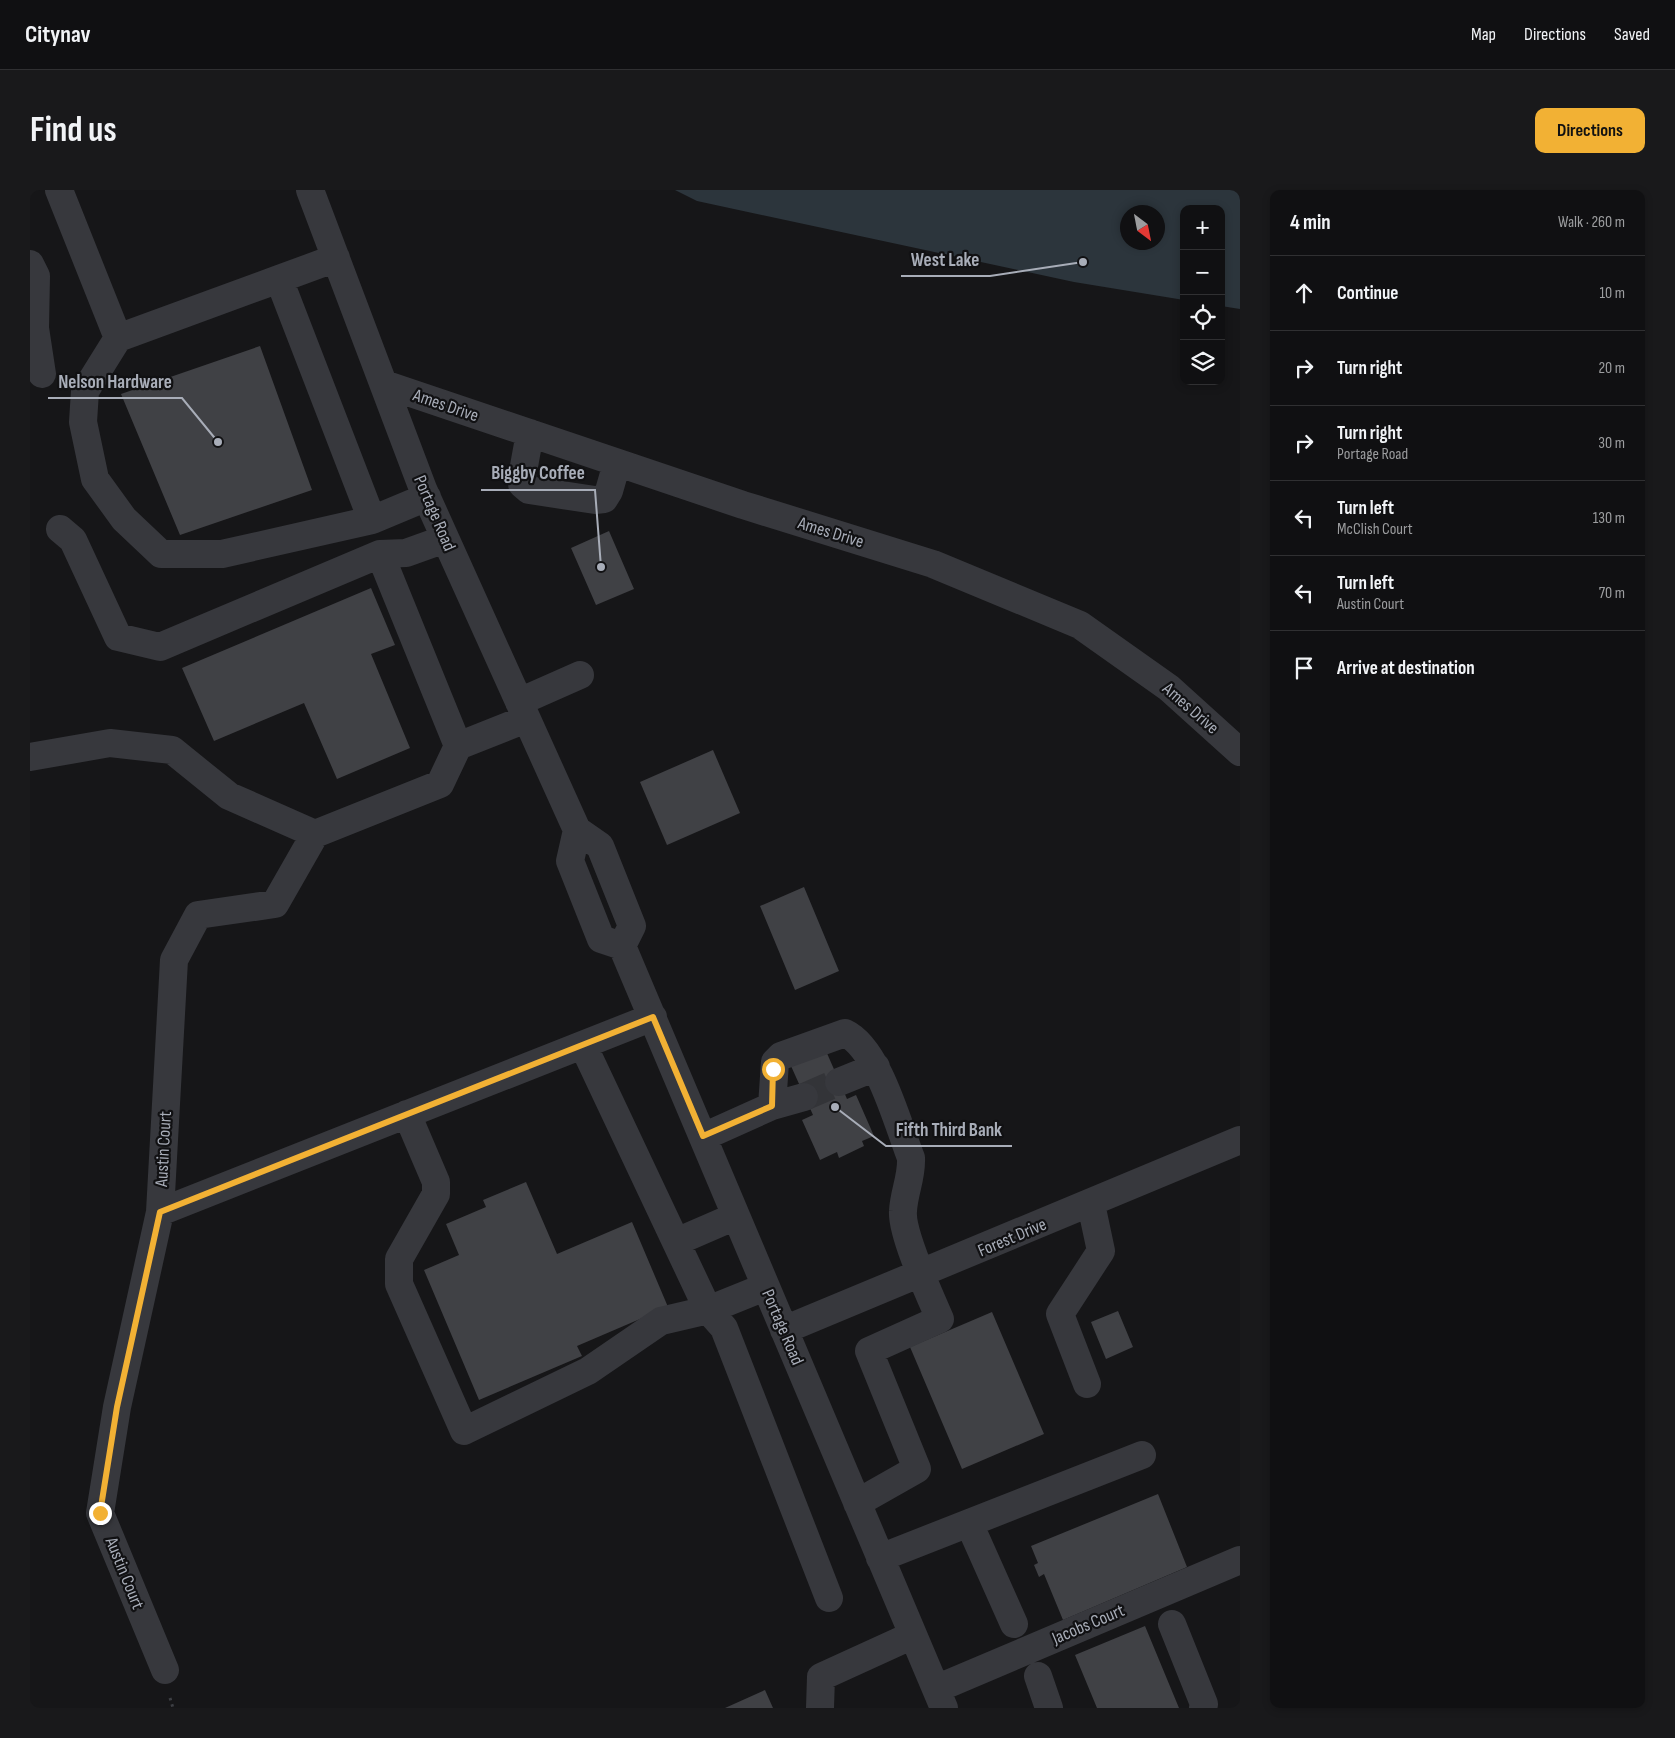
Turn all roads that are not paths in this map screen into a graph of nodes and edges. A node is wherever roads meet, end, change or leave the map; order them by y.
1 (59, 190) edge
2 (310, 190) edge
3 (336, 258) junction
4 (30, 264) edge
5 (279, 280) junction
6 (118, 338) junction
7 (42, 374) dead end
8 (384, 384) junction
9 (530, 433) junction
10 (618, 463) junction
11 (427, 497) junction
12 (372, 520) junction
13 (60, 529) dead end
14 (445, 538) junction
15 (380, 554) junction
16 (580, 675) dead end
17 (522, 710) junction
18 (458, 746) junction
19 (1240, 752) edge
20 (30, 757) edge
21 (315, 834) junction
22 (653, 1017) junction
23 (583, 1045) junction
24 (876, 1067) junction
25 (839, 1082) tunnel mouth
26 (804, 1096) tunnel mouth
27 (772, 1106) junction
28 (407, 1114) junction
29 (703, 1136) junction
30 (1240, 1140) edge
31 (1091, 1204) junction
32 (160, 1212) junction
33 (736, 1216) junction
34 (676, 1242) junction
35 (921, 1274) junction
36 (765, 1286) junction
37 (708, 1310) junction
38 (784, 1330) junction
39 (1087, 1384) dead end
40 (1142, 1455) dead end
41 (857, 1503) junction
42 (969, 1523) junction
43 (880, 1558) junction
44 (1240, 1560) edge
45 (829, 1598) dead end
46 (1014, 1624) dead end
47 (1172, 1624) dead end
48 (913, 1635) junction
49 (165, 1670) dead end
50 (1038, 1676) dead end
51 (940, 1698) edge
52 (820, 1708) edge
53 (1049, 1708) edge
54 (1203, 1708) edge

1 - 6 street
2 - 3 street, Portage Road
3 - 5 street
3 - 8 street, Portage Road
4 - 7 street
5 - 6 street
5 - 12 street
6 - 12 street
8 - 9 street, Ames Drive
8 - 11 street, Portage Road
9 - 10 street, Ames Drive
9 - 10 street
10 - 19 street, Ames Drive
11 - 12 street
11 - 14 street, Portage Road
13 - 15 street
14 - 15 street
14 - 17 street, Portage Road
15 - 18 street
16 - 17 street
17 - 18 street
17 - 22 street, Portage Road
18 - 21 street
20 - 21 street
21 - 32 street, Austin Court
22 - 23 street
22 - 29 street, Portage Road
23 - 28 street
23 - 34 street
24 - 25 street
24 - 27 street
24 - 35 street
26 - 27 street
27 - 29 street
28 - 32 street
28 - 37 street
29 - 33 street, Portage Road
30 - 31 street, Forest Drive
31 - 35 street, Forest Drive
31 - 39 street
32 - 49 street, Austin Court
33 - 34 street
33 - 36 street, Portage Road
34 - 37 street
35 - 38 street, Forest Drive
35 - 41 street
36 - 37 street
36 - 38 street, Portage Road
37 - 45 street
38 - 41 street, Portage Road
40 - 42 street
41 - 43 street, Portage Road
42 - 43 street
42 - 46 street
43 - 48 street, Portage Road
44 - 51 street, Jacobs Court
47 - 54 street
48 - 51 street, Portage Road
48 - 52 street
50 - 53 street

